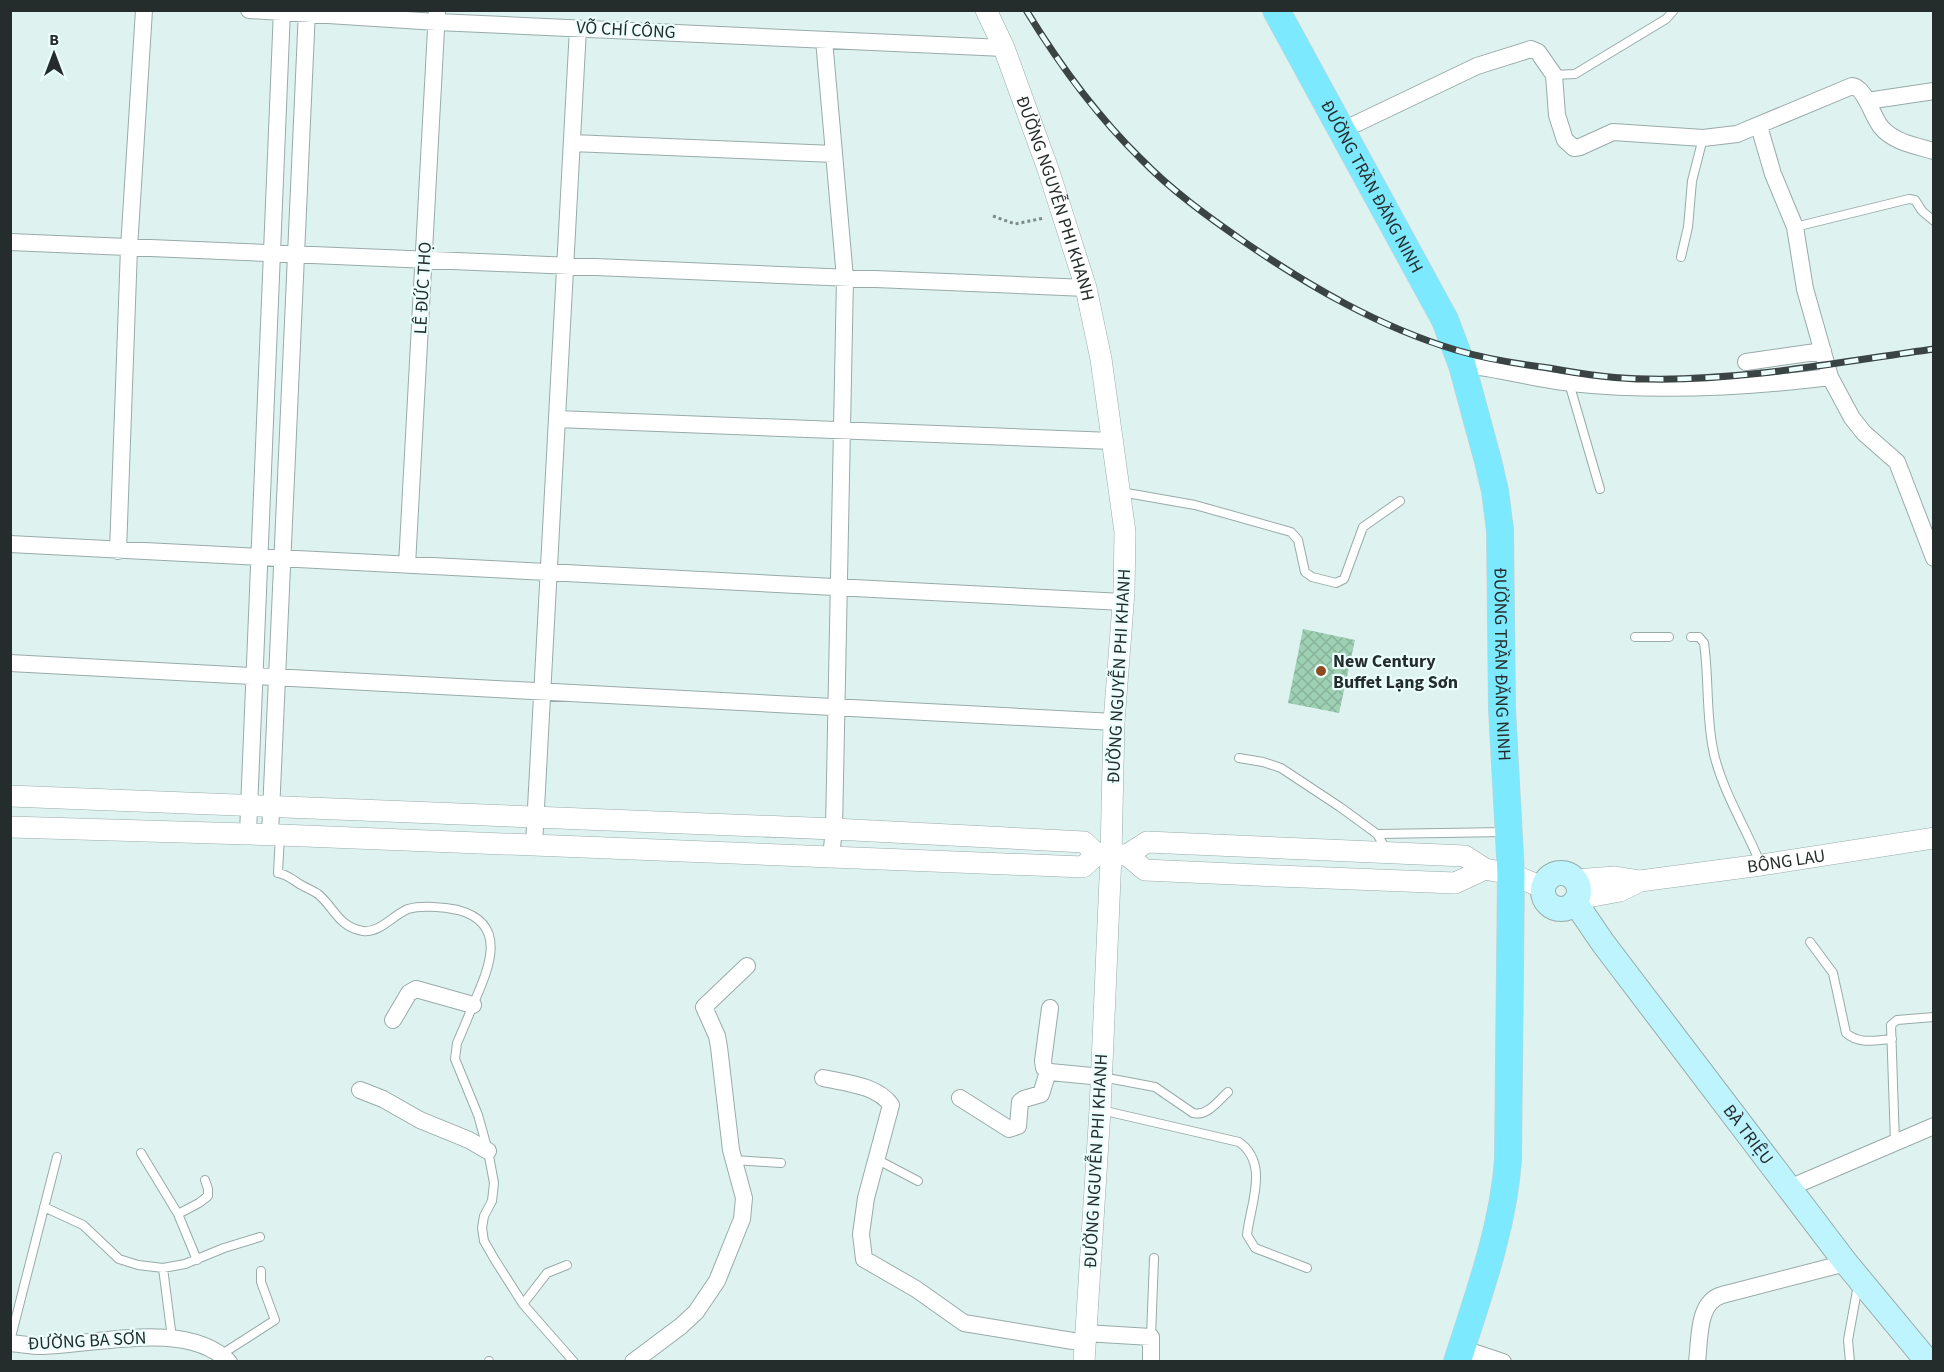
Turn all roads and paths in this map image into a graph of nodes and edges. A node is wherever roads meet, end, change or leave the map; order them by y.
1 (144, 10) edge
2 (249, 10) edge
3 (986, 10) edge
4 (1276, 10) edge
5 (1674, 10) edge
6 (282, 11) edge
7 (307, 12) edge
8 (437, 16) edge
9 (578, 28) junction
10 (824, 40) junction
11 (1004, 48) junction
12 (1554, 75) junction
13 (1934, 91) edge
14 (1867, 101) junction
15 (1759, 126) junction
16 (1343, 130) junction
17 (1703, 138) junction
18 (572, 143) junction
19 (1934, 151) edge
20 (834, 154) junction
21 (1064, 214) junction
22 (993, 216) dead end
23 (1934, 221) edge
24 (1795, 227) junction
25 (10, 243) edge
26 (129, 248) junction
27 (271, 254) junction
28 (295, 255) junction
29 (1681, 257) dead end
30 (424, 260) junction
31 (565, 266) junction
32 (845, 278) junction
33 (1086, 288) junction
34 (1823, 351) junction
35 (1746, 362) dead end
36 (1462, 365) junction
37 (1830, 377) junction
38 (1569, 382) junction
39 (557, 418) junction
40 (841, 430) junction
41 (1112, 441) junction
42 (1600, 489) dead end
43 (1120, 492) junction
44 (1400, 501) dead end
45 (10, 544) edge
46 (118, 551) junction
47 (259, 556) junction
48 (282, 558) junction
49 (1934, 558) edge
50 (407, 565) junction
51 (549, 573) junction
52 (838, 587) junction
53 (1123, 602) junction
54 (1635, 637) dead end
55 (1670, 637) dead end
56 (1691, 637) dead end
57 (10, 663) edge
58 (254, 676) junction
59 (277, 678) junction
60 (542, 692) junction
61 (836, 707) junction
62 (1114, 722) junction
63 (1239, 758) dead end
64 (10, 796) edge
65 (249, 806) junction
66 (272, 807) junction
67 (535, 817) junction
68 (10, 827) edge
69 (834, 829) junction
70 (1510, 832) junction
71 (248, 834) junction
72 (275, 834) junction
73 (1377, 834) junction
74 (1934, 838) edge
75 (534, 845) junction
76 (1388, 852) junction
77 (1112, 854) junction
78 (831, 857) junction
79 (1761, 865) junction
80 (1498, 871) junction
81 (1544, 888) joint
82 (1576, 894) junction
83 (1810, 942) dead end
84 (747, 966) dead end
85 (473, 1005) junction
86 (1050, 1008) dead end
87 (1934, 1017) edge
88 (393, 1020) dead end
89 (1892, 1039) junction
90 (1048, 1072) junction
91 (823, 1077) dead end
92 (1102, 1077) junction
93 (360, 1090) dead end
94 (1228, 1092) dead end
95 (960, 1098) dead end
96 (1100, 1110) junction
97 (1934, 1126) edge
98 (1895, 1143) junction
99 (488, 1151) junction
100 (141, 1153) dead end
101 (57, 1157) dead end
102 (876, 1159) junction
103 (734, 1160) junction
104 (781, 1162) dead end
105 (205, 1180) dead end
106 (918, 1181) dead end
107 (1789, 1188) junction
108 (44, 1207) junction
109 (178, 1214) junction
110 (260, 1237) dead end
111 (1154, 1258) dead end
112 (197, 1260) junction
113 (567, 1265) dead end
114 (163, 1268) junction
115 (1307, 1268) dead end
116 (261, 1271) dead end
117 (1852, 1271) junction
118 (524, 1304) junction
119 (1151, 1336) junction
120 (172, 1338) junction
121 (10, 1342) edge
122 (1085, 1346) edge
123 (1459, 1355) edge
124 (226, 1358) edge
125 (574, 1362) edge
126 (633, 1362) edge
127 (1151, 1362) edge
128 (1503, 1362) edge
129 (1697, 1362) edge
130 (1850, 1362) edge
131 (1928, 1362) edge

1 - 26 street
2 - 6 street, VÕ CHÍ CÔNG
3 - 11 street, ĐƯỜNG NGUYỄN PHI KHANH
4 - 16 main road, ĐƯỜNG TRẦN ĐĂNG NINH
5 - 12 lane
6 - 7 street, VÕ CHÍ CÔNG
6 - 27 street
7 - 8 street, VÕ CHÍ CÔNG
7 - 28 street
8 - 9 street, VÕ CHÍ CÔNG
8 - 30 street, LÊ ĐỨC THỌ
9 - 10 street, VÕ CHÍ CÔNG
9 - 18 street
10 - 11 street, VÕ CHÍ CÔNG
10 - 20 street
11 - 21 street, ĐƯỜNG NGUYỄN PHI KHANH
12 - 16 street
12 - 17 street
13 - 14 street
14 - 15 street
14 - 19 street
15 - 17 street
15 - 24 street
16 - 36 main road, ĐƯỜNG TRẦN ĐĂNG NINH
17 - 29 lane
18 - 20 street
18 - 31 street
20 - 32 street
21 - 22 path
21 - 33 street, ĐƯỜNG NGUYỄN PHI KHANH
23 - 24 lane
24 - 34 street
25 - 26 street
26 - 27 street
26 - 46 street
27 - 28 street
27 - 47 street
28 - 30 street
28 - 48 street
30 - 31 street
30 - 50 street, LÊ ĐỨC THỌ
31 - 32 street
31 - 39 street
32 - 33 street
32 - 40 street
33 - 41 street, ĐƯỜNG NGUYỄN PHI KHANH
34 - 35 street
34 - 37 street
36 - 38 street
36 - 70 main road, ĐƯỜNG TRẦN ĐĂNG NINH
37 - 38 street
37 - 49 street
38 - 42 lane
39 - 40 street
39 - 51 street
40 - 41 street
40 - 52 street
41 - 43 street, ĐƯỜNG NGUYỄN PHI KHANH
43 - 44 lane
43 - 53 street, ĐƯỜNG NGUYỄN PHI KHANH
45 - 46 street
46 - 47 street
47 - 48 street
47 - 58 street
48 - 50 street
48 - 59 street
50 - 51 street
51 - 52 street
51 - 60 street
52 - 53 street
52 - 61 street
53 - 62 street, ĐƯỜNG NGUYỄN PHI KHANH
54 - 55 lane
56 - 79 lane
57 - 58 street
58 - 59 street
58 - 65 street
59 - 60 street
59 - 66 street
60 - 61 street
60 - 67 street
61 - 62 street
61 - 69 street
62 - 77 street, ĐƯỜNG NGUYỄN PHI KHANH
63 - 73 lane
64 - 65 street
65 - 66 street
65 - 71 street
66 - 67 street
66 - 72 street
67 - 69 street
67 - 75 street
68 - 71 street
69 - 77 street
69 - 78 street
70 - 73 lane
70 - 80 main road, ĐƯỜNG TRẦN ĐĂNG NINH
71 - 72 street
72 - 75 street
72 - 85 lane
73 - 76 lane
74 - 79 street, BÔNG LAU
75 - 78 street
76 - 77 street
76 - 80 street
77 - 78 street
77 - 80 street
77 - 92 street, ĐƯỜNG NGUYỄN PHI KHANH
79 - 82 street, BÔNG LAU
80 - 81 street
80 - 123 main road, ĐƯỜNG TRẦN ĐĂNG NINH
81 - 82 main road
82 - 107 main road, BÀ TRIỆU
83 - 89 lane
84 - 103 street
85 - 88 street
85 - 99 lane
86 - 90 street
87 - 89 lane
89 - 98 lane
90 - 92 street
90 - 95 street
91 - 102 street
92 - 94 lane
92 - 96 street, ĐƯỜNG NGUYỄN PHI KHANH
93 - 99 street
96 - 115 lane
96 - 122 street, ĐƯỜNG NGUYỄN PHI KHANH
97 - 98 street
98 - 107 street
99 - 118 lane
100 - 109 lane
101 - 108 lane
102 - 106 lane
102 - 122 street
103 - 104 lane
103 - 126 street
105 - 109 lane
107 - 117 main road, BÀ TRIỆU
108 - 114 lane
108 - 121 lane
109 - 112 lane
110 - 112 lane
111 - 119 lane
112 - 114 lane
113 - 118 lane
114 - 120 lane
116 - 124 lane
117 - 129 street
117 - 130 lane
117 - 131 main road, BÀ TRIỆU
118 - 125 lane
119 - 122 street
119 - 127 street
120 - 121 street, ĐƯỜNG BA SƠN
120 - 124 street, ĐƯỜNG BA SƠN
123 - 128 street

